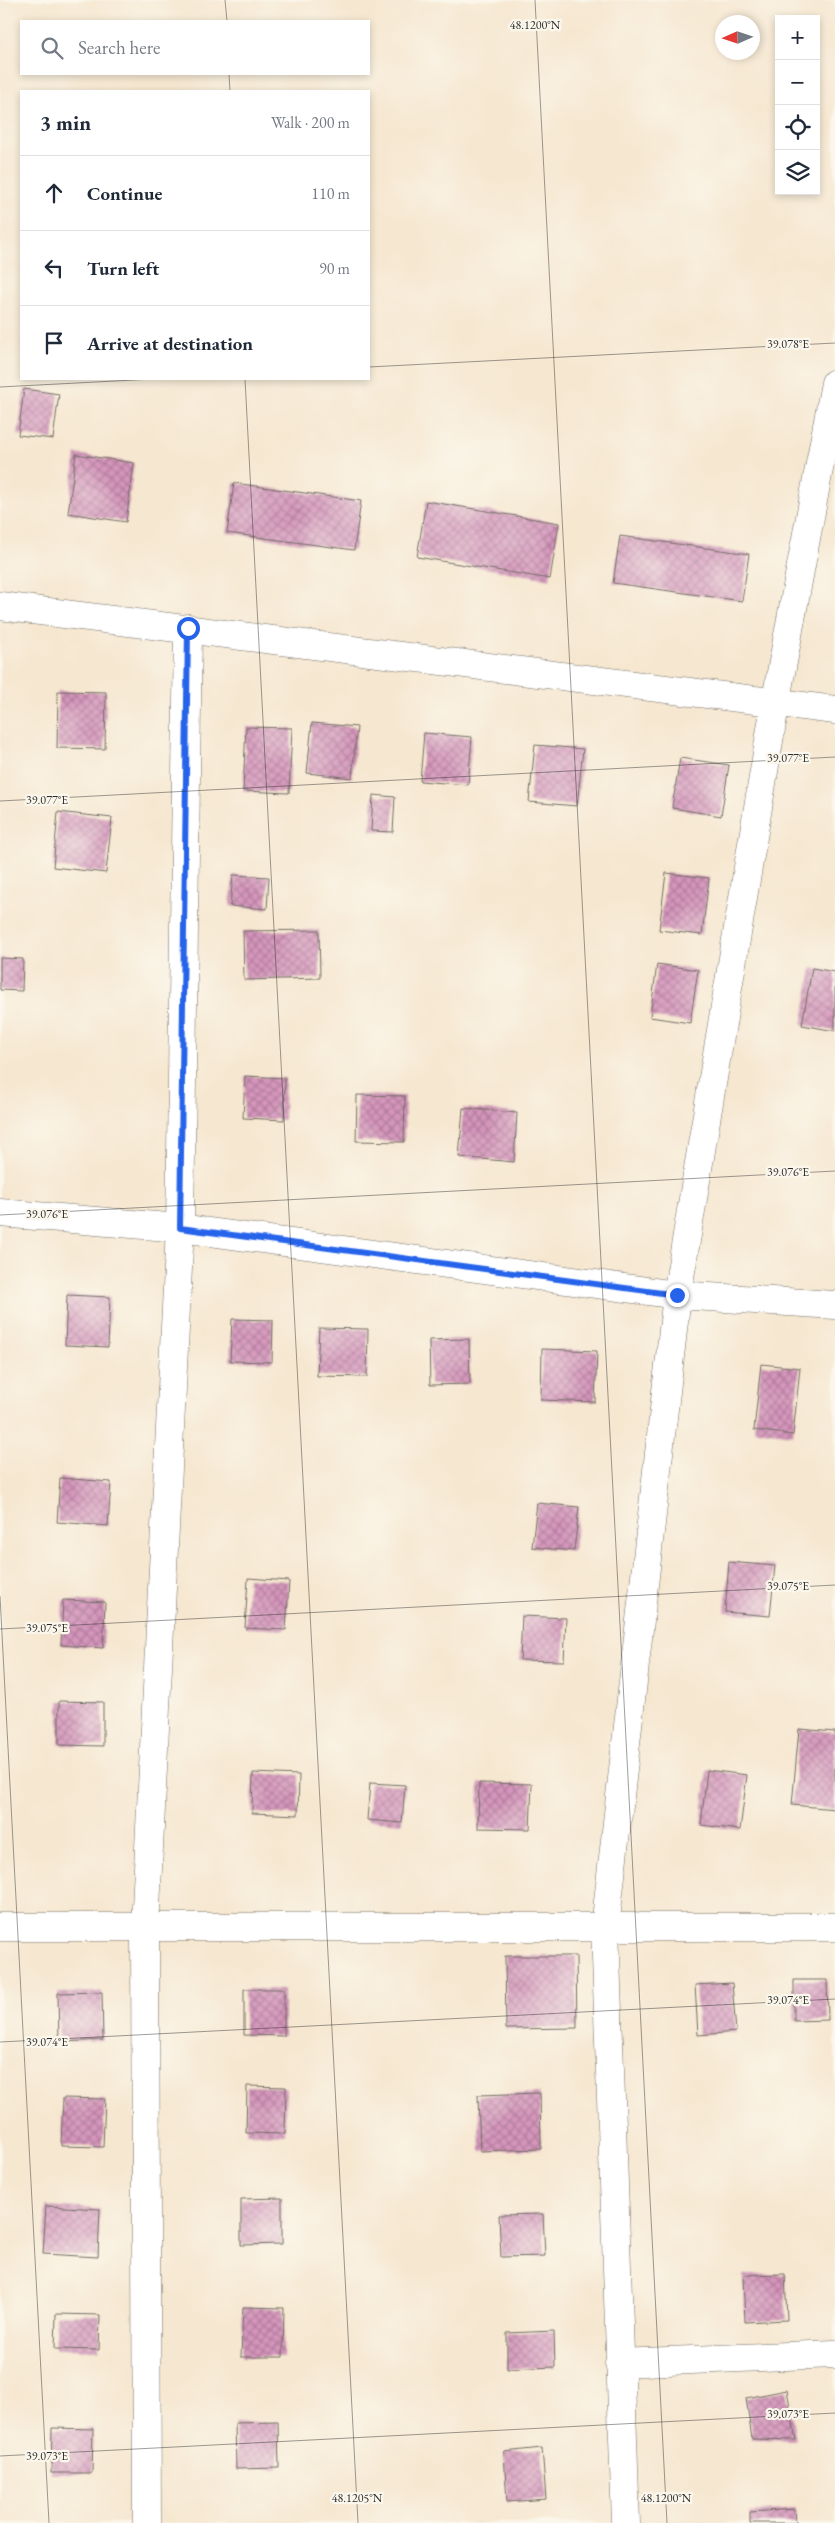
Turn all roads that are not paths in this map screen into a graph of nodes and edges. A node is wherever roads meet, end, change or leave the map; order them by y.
1 (835, 383) edge
2 (0, 606) edge
3 (188, 628) junction
4 (775, 705) junction
5 (835, 710) edge
6 (0, 1213) edge
7 (180, 1228) junction
8 (677, 1295) junction
9 (835, 1305) edge
10 (835, 1926) edge
11 (0, 1927) edge
12 (145, 1928) junction
13 (605, 1928) junction
14 (835, 2354) edge
15 (619, 2363) junction
16 (147, 2523) edge
17 (626, 2523) edge

1 - 4 street
2 - 3 street
3 - 4 street
3 - 7 street
4 - 5 street
4 - 8 street
6 - 7 street
7 - 8 street
7 - 12 street
8 - 9 street
8 - 13 street
10 - 13 street
11 - 12 street
12 - 13 street
12 - 16 street
13 - 15 street
14 - 15 street
15 - 17 street

